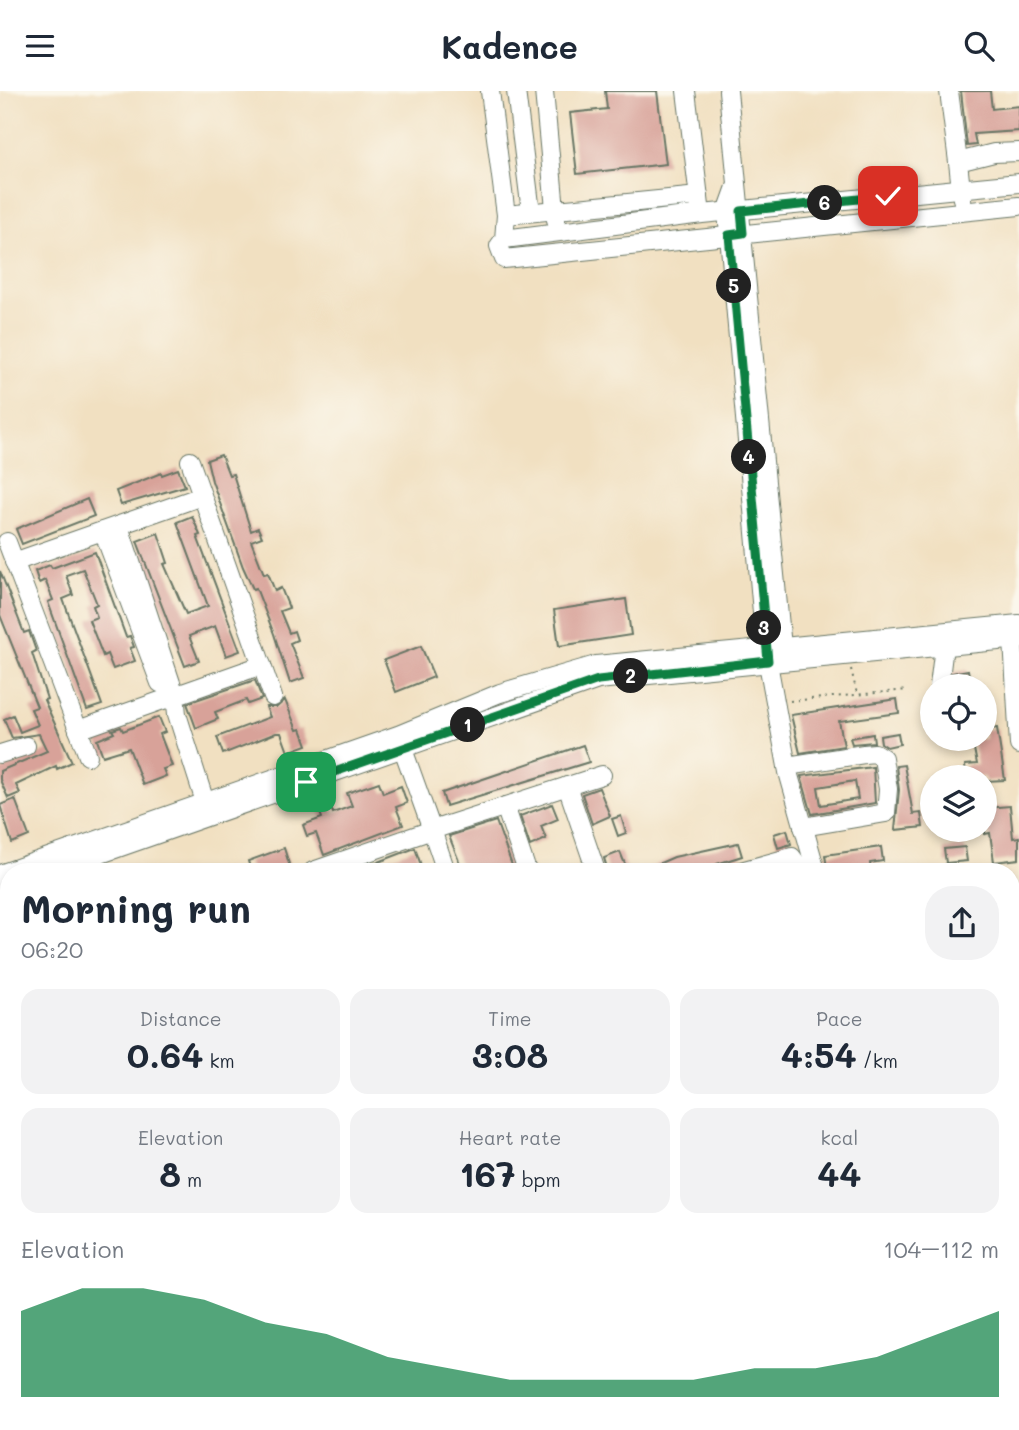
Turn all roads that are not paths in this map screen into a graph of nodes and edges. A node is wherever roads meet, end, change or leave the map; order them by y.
1 (491, 91) edge
2 (516, 91) edge
3 (544, 91) edge
4 (686, 91) edge
5 (728, 91) edge
6 (949, 91) edge
7 (1019, 152) edge
8 (958, 162) junction
9 (1019, 183) edge
10 (962, 189) junction
11 (699, 196) junction
12 (1019, 206) edge
13 (556, 210) junction
14 (531, 212) junction
15 (734, 212) junction
16 (962, 213) junction
17 (702, 214) junction
18 (506, 215) junction
19 (556, 230) junction
20 (736, 234) junction
21 (504, 239) junction
22 (190, 461) dead end
23 (202, 496) junction
24 (111, 529) junction
25 (6, 543) dead end
26 (14, 562) junction
27 (1017, 634) edge
28 (944, 646) junction
29 (774, 654) junction
30 (262, 664) junction
31 (940, 674) edge
32 (170, 697) junction
33 (274, 697) dead end
34 (78, 730) junction
35 (400, 742) junction
36 (1019, 745) edge
37 (26, 746) dead end
38 (0, 754) edge
39 (88, 757) dead end
40 (787, 766) junction
41 (602, 775) dead end
42 (567, 786) junction
43 (205, 802) junction
44 (505, 806) junction
45 (803, 827) junction
46 (432, 830) junction
47 (31, 863) edge
48 (74, 863) edge
49 (363, 863) edge
50 (443, 863) edge
51 (524, 863) edge
52 (593, 863) edge
53 (770, 863) edge
54 (796, 863) edge
55 (814, 863) edge

1 - 18 street
2 - 14 street
3 - 13 street
4 - 11 street
5 - 15 street
6 - 8 street
7 - 8 street
8 - 10 street
9 - 10 street
10 - 15 street
10 - 16 street
11 - 13 street
11 - 17 street
12 - 16 street
13 - 14 street
13 - 19 street
14 - 18 street
15 - 17 street
15 - 20 street
16 - 20 street
17 - 19 street
18 - 21 street
19 - 21 street
20 - 21 street
20 - 29 street
22 - 23 street
23 - 24 street
23 - 30 street
24 - 26 street
24 - 32 street
25 - 26 street
26 - 34 street
27 - 28 street
27 - 29 street
27 - 36 street
28 - 29 street
28 - 31 street
29 - 35 street
29 - 40 street
30 - 32 street
30 - 33 street
32 - 34 street
32 - 43 street
34 - 39 street
35 - 43 street
35 - 46 street
35 - 48 street
37 - 38 street
40 - 45 street
40 - 45 street
41 - 42 street
42 - 44 street
42 - 52 street
43 - 47 street
44 - 46 street
44 - 51 street
45 - 55 street
46 - 49 street
46 - 50 street
53 - 54 street

